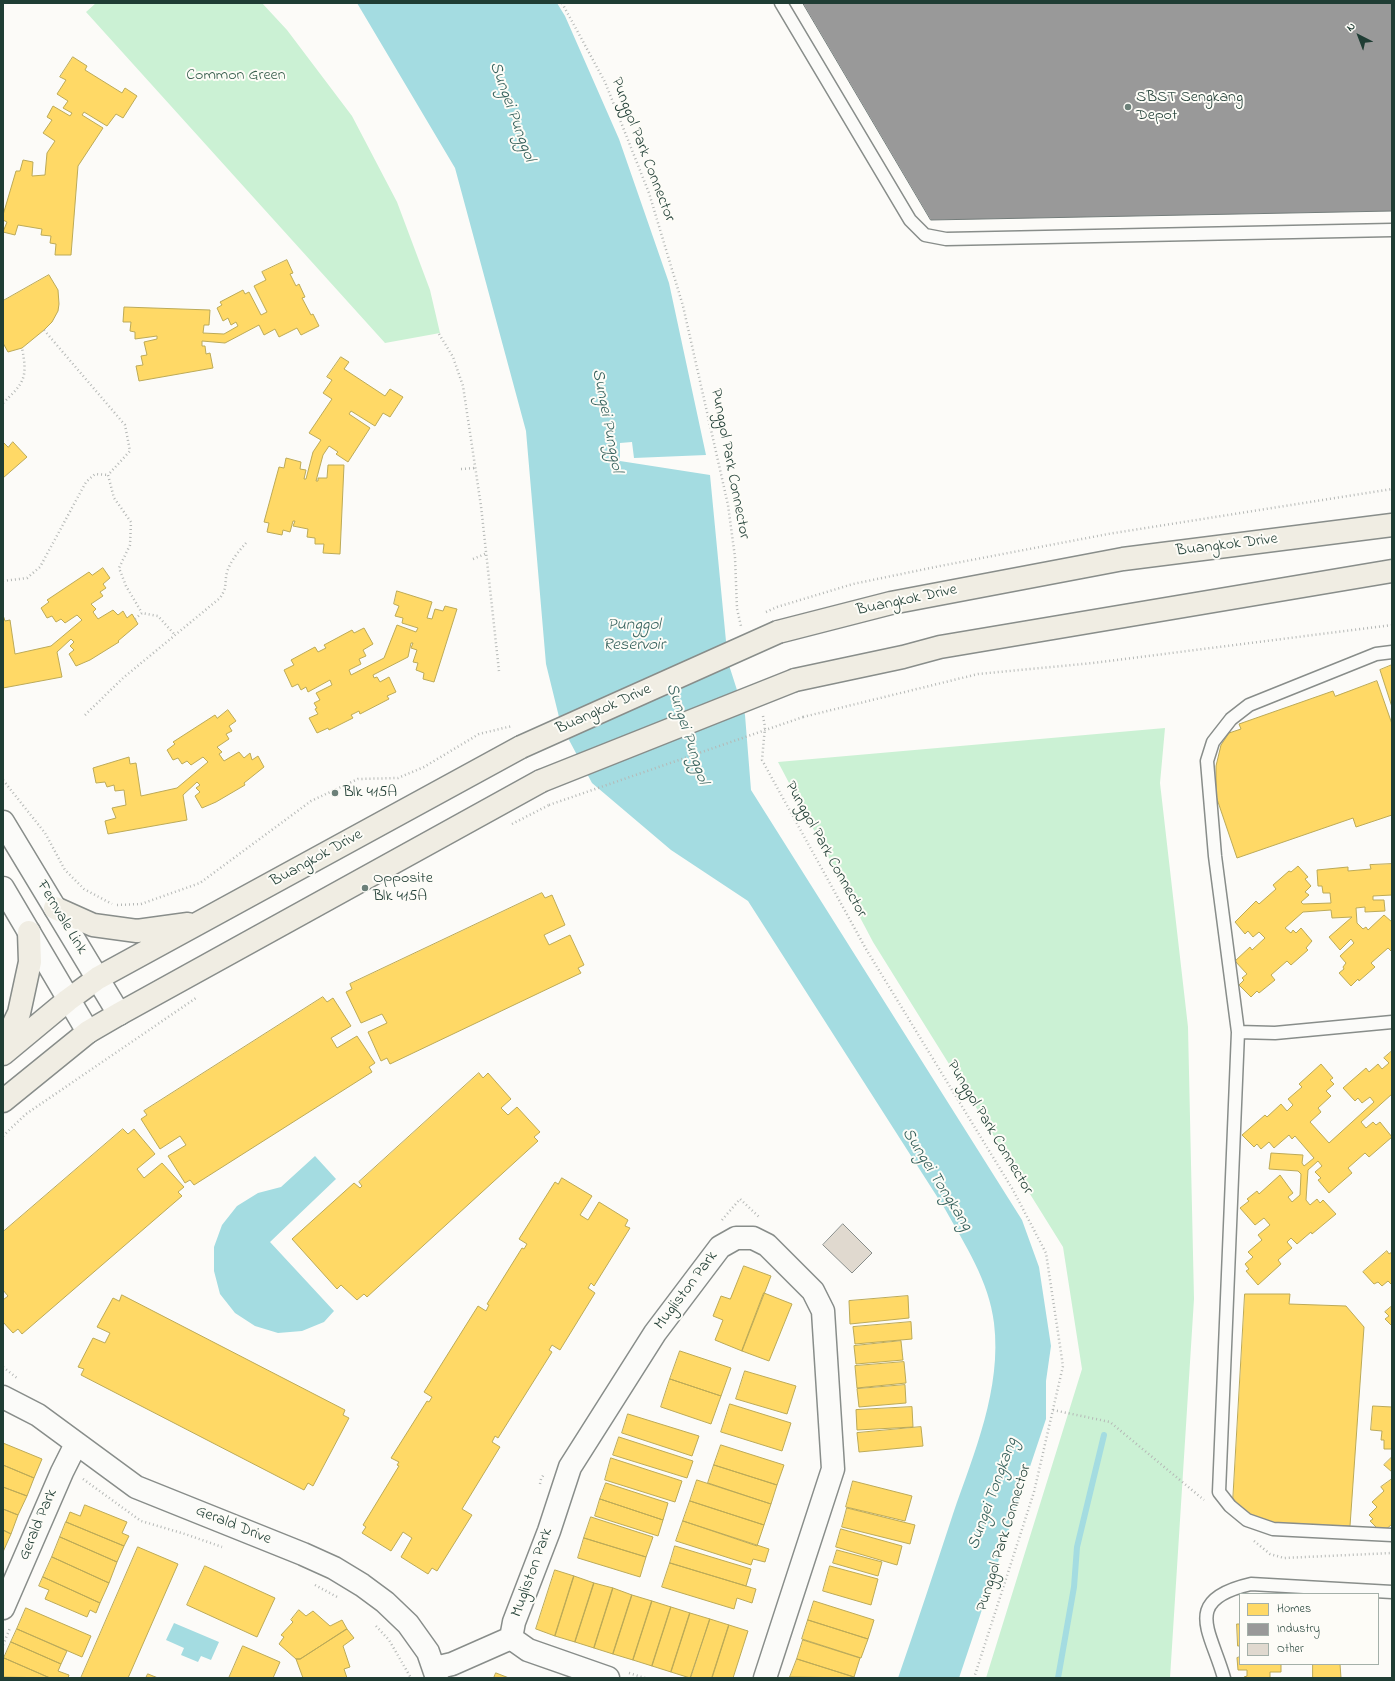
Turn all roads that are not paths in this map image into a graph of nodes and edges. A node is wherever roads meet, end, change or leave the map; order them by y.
1 (781, 3) edge
2 (1392, 230) edge
3 (1392, 525) edge
4 (1392, 571) edge
5 (1392, 652) edge
6 (3, 822) edge
7 (3, 888) edge
8 (55, 908) junction
9 (201, 922) junction
10 (29, 932) junction
11 (98, 978) junction
12 (68, 1000) junction
13 (119, 1014) junction
14 (1392, 1022) edge
15 (88, 1032) junction
16 (1238, 1032) junction
17 (3, 1046) edge
18 (3, 1054) edge
19 (3, 1102) edge
20 (3, 1397) edge
21 (76, 1444) junction
22 (1392, 1535) edge
23 (1392, 1592) edge
24 (3, 1608) edge
25 (511, 1638) junction
26 (436, 1673) edge
27 (608, 1678) edge
28 (765, 1678) edge
29 (1224, 1678) edge

1 - 2 lane
3 - 9 main road, Buangkok Drive, bridge
4 - 13 main road, bridge
5 - 16 lane
6 - 8 street, Fernvale Link
7 - 10 street
8 - 9 main road
8 - 11 street, Fernvale Link
9 - 11 main road, Buangkok Drive
10 - 12 street
10 - 17 main road
11 - 12 main road, Buangkok Drive
11 - 13 street, Fernvale Link
12 - 15 street
12 - 18 main road, Buangkok Drive
13 - 15 main road
14 - 16 lane
15 - 19 main road
16 - 22 lane
20 - 21 street, Gerald Drive
21 - 24 street, Gerald Park
21 - 26 street, Gerald Drive
23 - 29 lane
25 - 26 street, Mugliston Park
25 - 27 street
25 - 28 street, Mugliston Park

